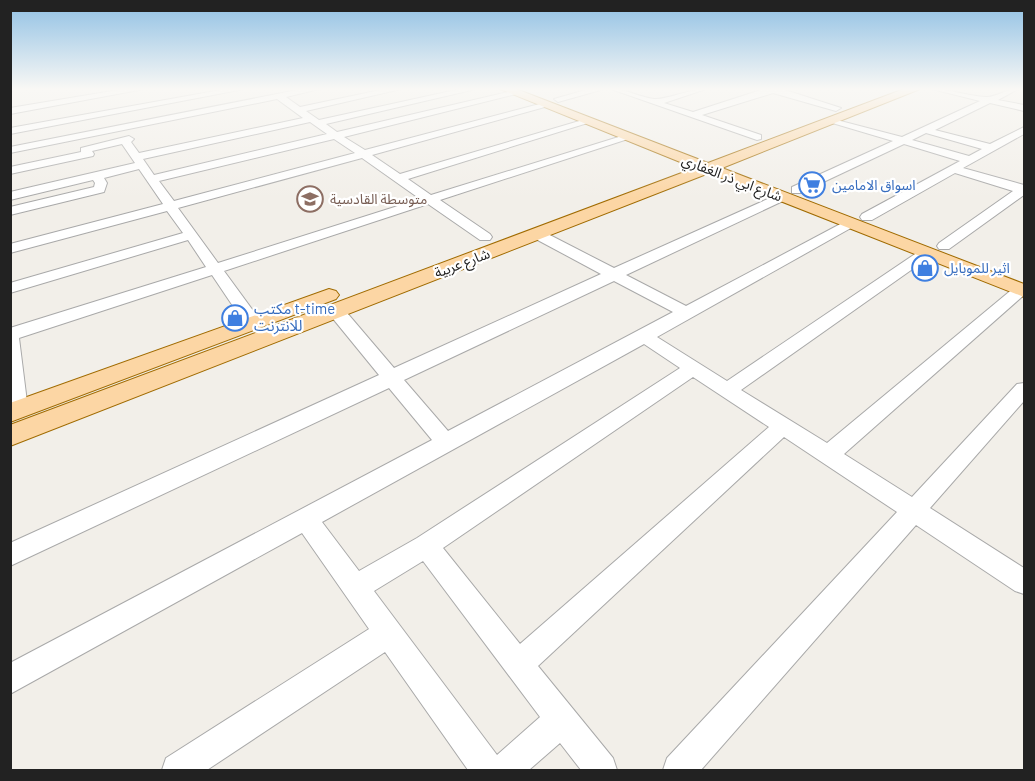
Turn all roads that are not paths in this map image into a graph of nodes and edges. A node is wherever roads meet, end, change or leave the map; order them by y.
1 (40, 125) edge
2 (131, 125) edge
3 (296, 125) edge
4 (322, 125) edge
5 (370, 125) edge
6 (468, 125) edge
7 (574, 125) edge
8 (601, 125) edge
9 (613, 125) edge
10 (724, 125) edge
11 (796, 125) edge
12 (804, 125) edge
13 (863, 125) edge
14 (935, 125) edge
15 (925, 130) junction
16 (1024, 130) edge
17 (10, 131) edge
18 (335, 134) junction
19 (629, 136) junction
20 (74, 137) junction
21 (757, 137) junction
22 (903, 141) junction
23 (991, 148) junction
24 (10, 150) edge
25 (87, 152) junction
26 (366, 154) junction
27 (970, 159) junction
28 (139, 161) junction
29 (707, 162) junction
30 (953, 169) junction
31 (10, 171) edge
32 (399, 178) junction
33 (152, 179) junction
34 (100, 180) junction
35 (1024, 190) edge
36 (789, 194) junction
37 (10, 196) edge
38 (429, 198) junction
39 (171, 207) junction
40 (10, 212) edge
41 (859, 220) junction
42 (10, 223) edge
43 (537, 234) junction
44 (191, 235) junction
45 (485, 237) junction
46 (944, 246) junction
47 (10, 249) edge
48 (926, 253) junction
49 (217, 270) junction
50 (611, 275) junction
51 (1023, 286) edge
52 (10, 288) edge
53 (336, 311) junction
54 (687, 313) junction
55 (253, 323) junction
56 (11, 334) edge
57 (644, 336) junction
58 (693, 368) junction
59 (392, 377) junction
60 (1024, 388) edge
61 (727, 390) junction
62 (14, 412) edge
63 (783, 426) junction
64 (10, 436) edge
65 (446, 443) junction
66 (828, 455) junction
67 (914, 511) junction
68 (306, 519) junction
69 (426, 546) junction
70 (10, 555) edge
71 (1024, 582) edge
72 (356, 587) junction
73 (388, 633) junction
74 (518, 665) junction
75 (10, 679) edge
76 (561, 720) junction
77 (178, 771) edge
78 (488, 771) edge
79 (505, 771) edge
80 (601, 771) edge
81 (679, 771) edge

1 - 17 street
2 - 20 street
3 - 28 street
4 - 18 street
5 - 18 street
6 - 26 street
7 - 32 street
8 - 19 main road, شارع ابي ذر الغفاري
9 - 29 main road, شارع ابي ذر الغفاري
10 - 21 street
11 - 21 main road, شارع عربية
12 - 29 main road, شارع عربية
13 - 22 street
14 - 15 street
15 - 22 street
15 - 23 street
16 - 23 street
18 - 26 street
18 - 33 street
19 - 29 main road, شارع ابي ذر الغفاري
19 - 38 street
20 - 24 street
20 - 25 street
21 - 29 main road, شارع عربية
22 - 27 street
22 - 36 street
23 - 27 street
25 - 28 street
25 - 31 street
25 - 34 street
26 - 32 street
26 - 39 street
27 - 30 street
28 - 33 street
28 - 34 street
29 - 36 main road, شارع ابي ذر الغفاري
29 - 43 main road, شارع عربية
29 - 45 main road, شارع عربية
30 - 35 street
30 - 41 street
32 - 38 street
33 - 39 street
34 - 37 street
34 - 40 street
34 - 42 street
35 - 46 street
36 - 41 main road, شارع ابي ذر الغفاري
36 - 50 street
38 - 45 street
38 - 49 street
39 - 44 street
39 - 47 street
41 - 46 main road, شارع ابي ذر الغفاري
41 - 48 main road, شارع ابي ذر الغفاري
41 - 54 street
43 - 50 street
43 - 53 main road, شارع عربية
44 - 49 street
44 - 52 street
45 - 55 main road, شارع عربية
46 - 51 main road, شارع ابي ذر الغفاري
48 - 51 main road, شارع ابي ذر الغفاري
48 - 61 street
49 - 55 street
49 - 56 street
50 - 54 street
50 - 59 street
51 - 66 street
53 - 59 street
53 - 64 main road, شارع عربية
54 - 57 street
55 - 62 main road, شارع عربية
56 - 62 street
57 - 58 street
57 - 65 street
58 - 61 street
58 - 69 street
59 - 65 street
59 - 70 street
60 - 67 street
61 - 63 street
63 - 66 street
63 - 74 street
65 - 68 street
66 - 67 street
67 - 71 street
67 - 81 street
68 - 72 street
68 - 75 street
69 - 72 street
69 - 74 street
72 - 73 street
73 - 77 street
73 - 78 street
74 - 76 street
76 - 79 street
76 - 80 street

